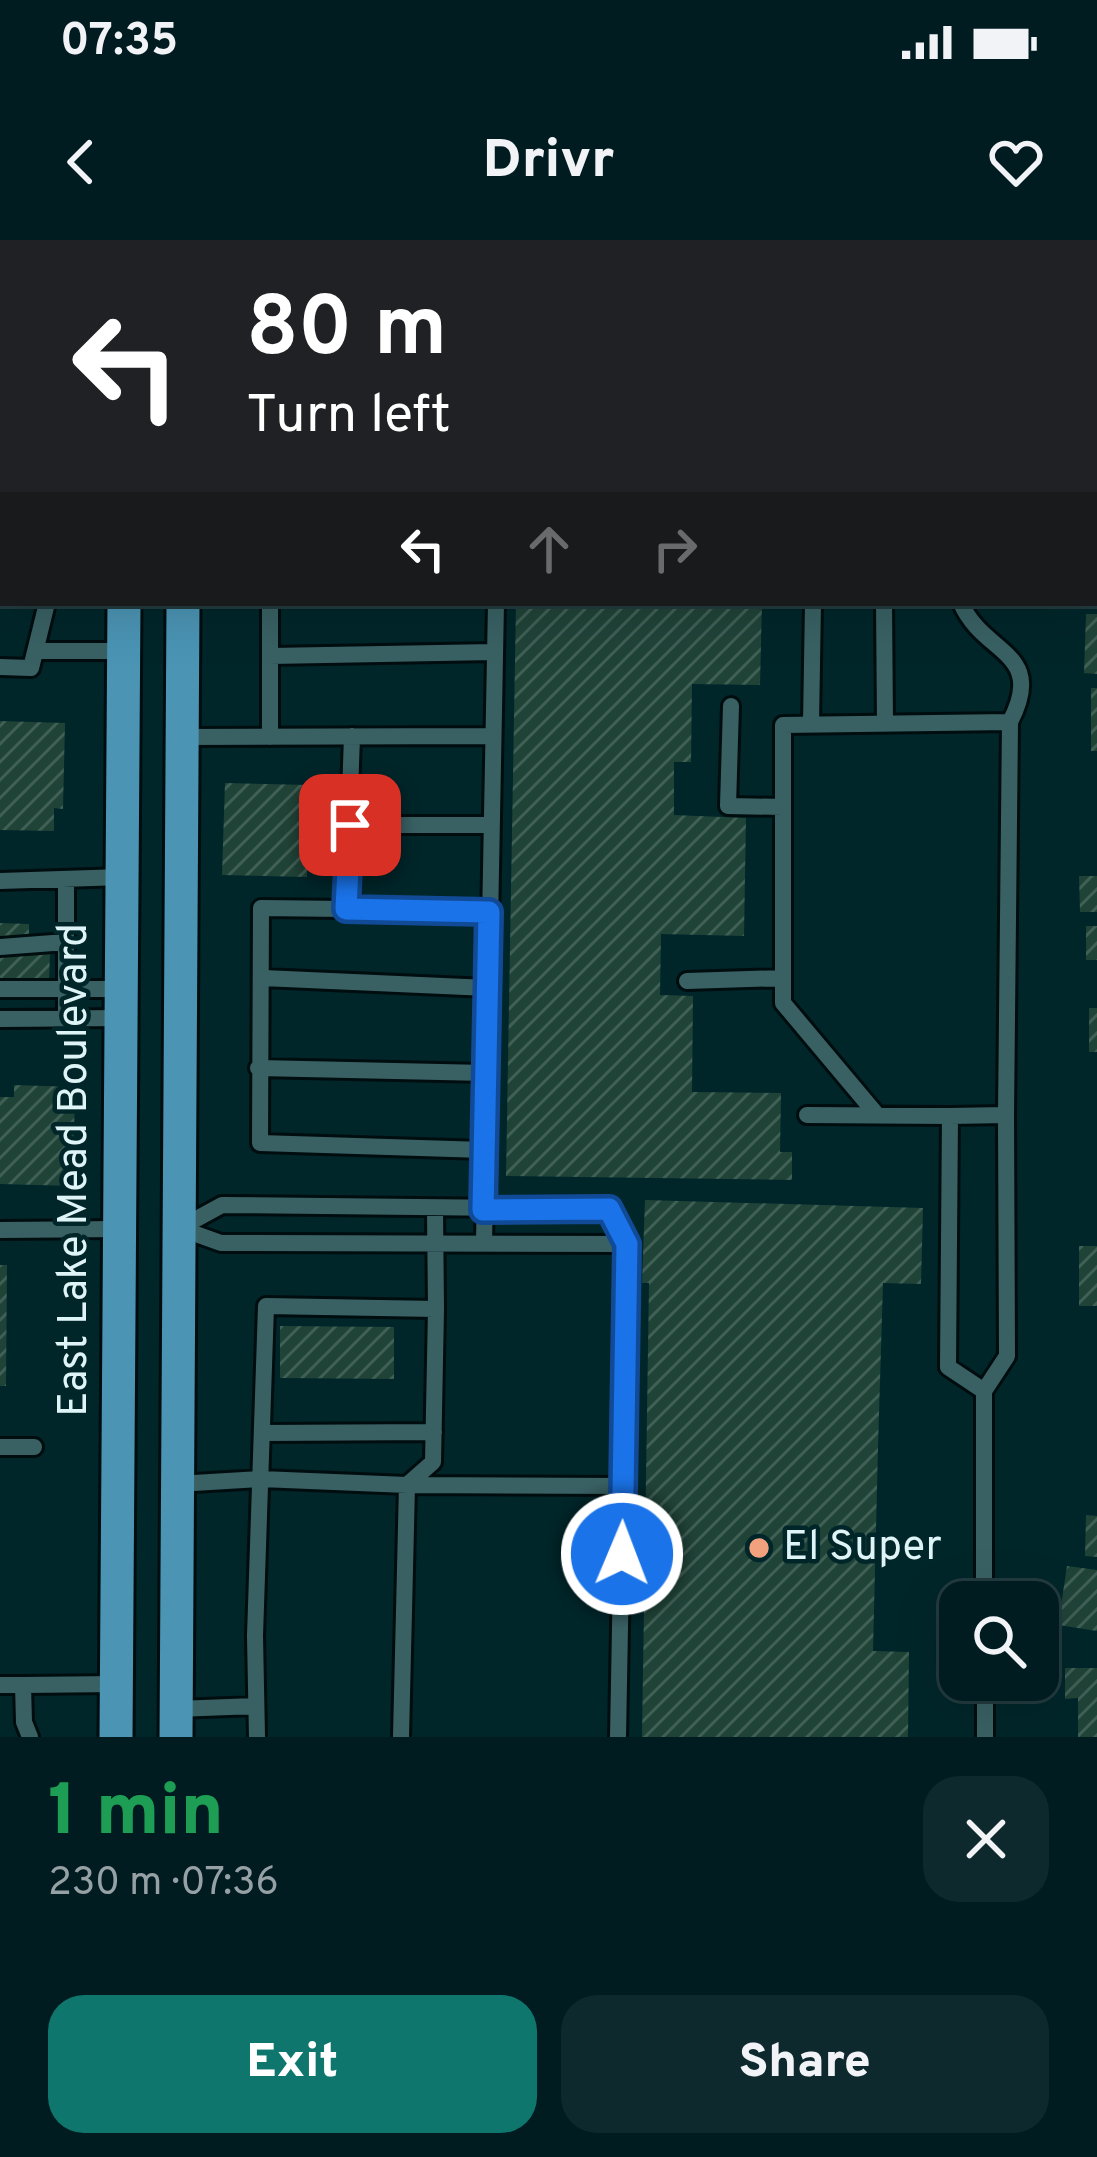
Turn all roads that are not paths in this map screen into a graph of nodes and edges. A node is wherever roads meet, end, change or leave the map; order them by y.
1 (45, 606) edge
2 (124, 606) edge
3 (183, 606) edge
4 (270, 606) edge
5 (496, 606) edge
6 (812, 606) edge
7 (884, 606) edge
8 (962, 606) edge
9 (36, 651) junction
10 (123, 651) junction
11 (494, 652) junction
12 (270, 656) junction
13 (0, 667) edge
14 (731, 706) dead end
15 (1010, 722) junction
16 (811, 724) junction
17 (885, 724) junction
18 (352, 736) junction
19 (493, 736) junction
20 (181, 737) junction
21 (269, 737) junction
22 (783, 807) junction
23 (350, 825) junction
24 (491, 825) junction
25 (123, 877) junction
26 (66, 880) junction
27 (0, 881) edge
28 (346, 909) junction
29 (489, 912) junction
30 (66, 942) junction
31 (0, 947) edge
32 (263, 978) junction
33 (783, 978) junction
34 (687, 981) dead end
35 (488, 988) junction
36 (0, 989) edge
37 (66, 990) junction
38 (122, 1004) junction
39 (66, 1018) junction
40 (0, 1019) edge
41 (259, 1068) junction
42 (486, 1073) junction
43 (1006, 1114) junction
44 (807, 1115) dead end
45 (877, 1115) junction
46 (950, 1115) junction
47 (484, 1150) junction
48 (435, 1210) junction
49 (483, 1210) junction
50 (179, 1228) junction
51 (121, 1229) junction
52 (0, 1230) edge
53 (435, 1243) junction
54 (484, 1244) junction
55 (627, 1244) junction
56 (436, 1309) junction
57 (984, 1391) junction
58 (434, 1432) junction
59 (263, 1433) junction
60 (0, 1447) edge
61 (34, 1448) dead end
62 (261, 1479) junction
63 (177, 1484) junction
64 (407, 1485) junction
65 (623, 1486) junction
66 (984, 1581) edge
67 (0, 1684) edge
68 (117, 1684) junction
69 (23, 1685) junction
70 (985, 1701) edge
71 (256, 1706) junction
72 (176, 1723) edge
73 (30, 1737) edge
74 (116, 1737) edge
75 (257, 1737) edge
76 (400, 1737) edge
77 (618, 1737) edge
78 (985, 1737) edge

1 - 9 lane
2 - 10 main road, East Lake Mead Boulevard
3 - 20 main road
4 - 12 lane
5 - 11 lane
6 - 16 lane
7 - 17 lane
8 - 15 lane
9 - 10 lane
9 - 13 lane
10 - 25 main road, East Lake Mead Boulevard
11 - 12 lane
11 - 19 lane
12 - 21 lane
14 - 22 lane
15 - 17 lane
15 - 43 lane
16 - 17 lane
16 - 22 lane
18 - 19 lane
18 - 21 lane
18 - 23 lane
19 - 24 lane
20 - 21 lane
20 - 50 main road
22 - 33 lane
23 - 24 lane
23 - 28 lane
24 - 29 lane
25 - 26 lane
25 - 38 main road, East Lake Mead Boulevard
26 - 27 lane
26 - 30 lane
28 - 29 lane
28 - 32 lane
29 - 35 lane
30 - 31 lane
30 - 37 lane
32 - 35 lane
32 - 41 lane
33 - 34 lane
33 - 45 lane
35 - 42 lane
36 - 37 lane
37 - 38 lane
37 - 39 lane
38 - 39 lane
38 - 51 main road, East Lake Mead Boulevard
39 - 40 lane
41 - 42 lane
41 - 47 lane
42 - 47 lane
43 - 46 lane
43 - 57 lane
44 - 45 lane
45 - 46 lane
46 - 57 lane
47 - 49 lane
48 - 49 lane
48 - 50 lane
48 - 53 lane
49 - 54 lane
49 - 55 lane
50 - 51 main road
50 - 53 lane
50 - 63 main road
51 - 52 lane
51 - 68 main road, East Lake Mead Boulevard
53 - 54 lane
53 - 56 lane
54 - 55 lane
55 - 65 lane
56 - 58 lane
56 - 59 lane
57 - 66 lane
58 - 59 lane
58 - 64 lane
59 - 62 lane
60 - 61 lane
62 - 63 lane
62 - 64 lane
62 - 71 lane
63 - 72 main road
64 - 65 lane
64 - 76 lane
65 - 77 lane
67 - 69 lane
68 - 69 lane
68 - 74 main road, East Lake Mead Boulevard
69 - 73 lane
70 - 78 lane
71 - 72 lane
71 - 75 lane

